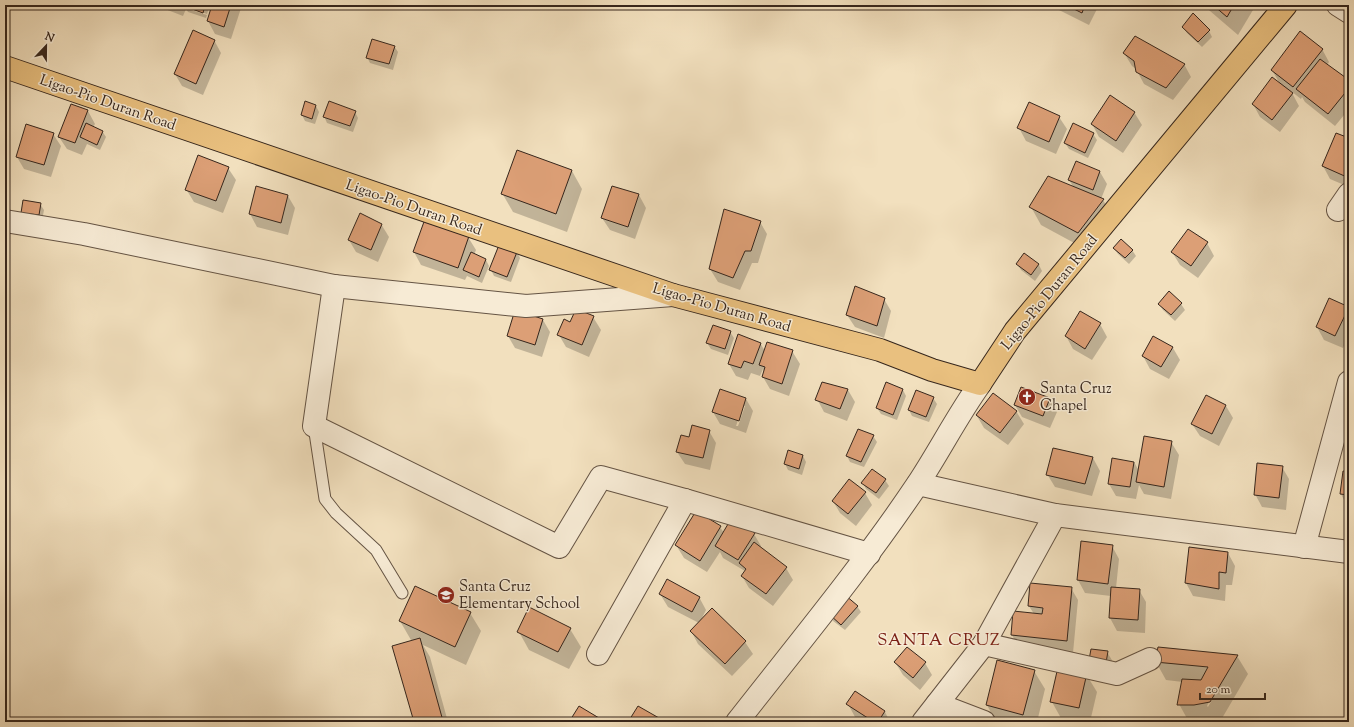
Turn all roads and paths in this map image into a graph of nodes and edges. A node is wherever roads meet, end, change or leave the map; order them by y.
1 (1286, 5) edge
2 (1338, 5) edge
3 (1349, 12) edge
4 (5, 67) edge
5 (5, 221) edge
6 (334, 286) junction
7 (673, 295) junction
8 (1349, 382) edge
9 (980, 384) junction
10 (314, 426) junction
11 (918, 484) junction
12 (685, 500) junction
13 (1055, 515) junction
14 (1304, 547) junction
15 (1349, 552) edge
16 (869, 554) junction
17 (402, 593) dead end
18 (984, 644) junction
19 (598, 654) dead end
20 (1150, 659) dead end
21 (937, 704) junction
22 (737, 722) edge
23 (923, 722) edge
24 (984, 722) edge

1 - 9 main road, Ligao-Pio Duran Road
2 - 3 street
4 - 7 main road, Ligao-Pio Duran Road
5 - 6 street
6 - 7 street
6 - 10 street
7 - 9 main road, Ligao-Pio Duran Road
8 - 14 street
9 - 11 street
10 - 12 street
10 - 17 lane
11 - 13 street
11 - 16 street
12 - 16 street
12 - 19 street
13 - 14 street
13 - 18 street
14 - 15 street
16 - 22 street
18 - 20 street
18 - 21 street
21 - 23 street
21 - 24 street

